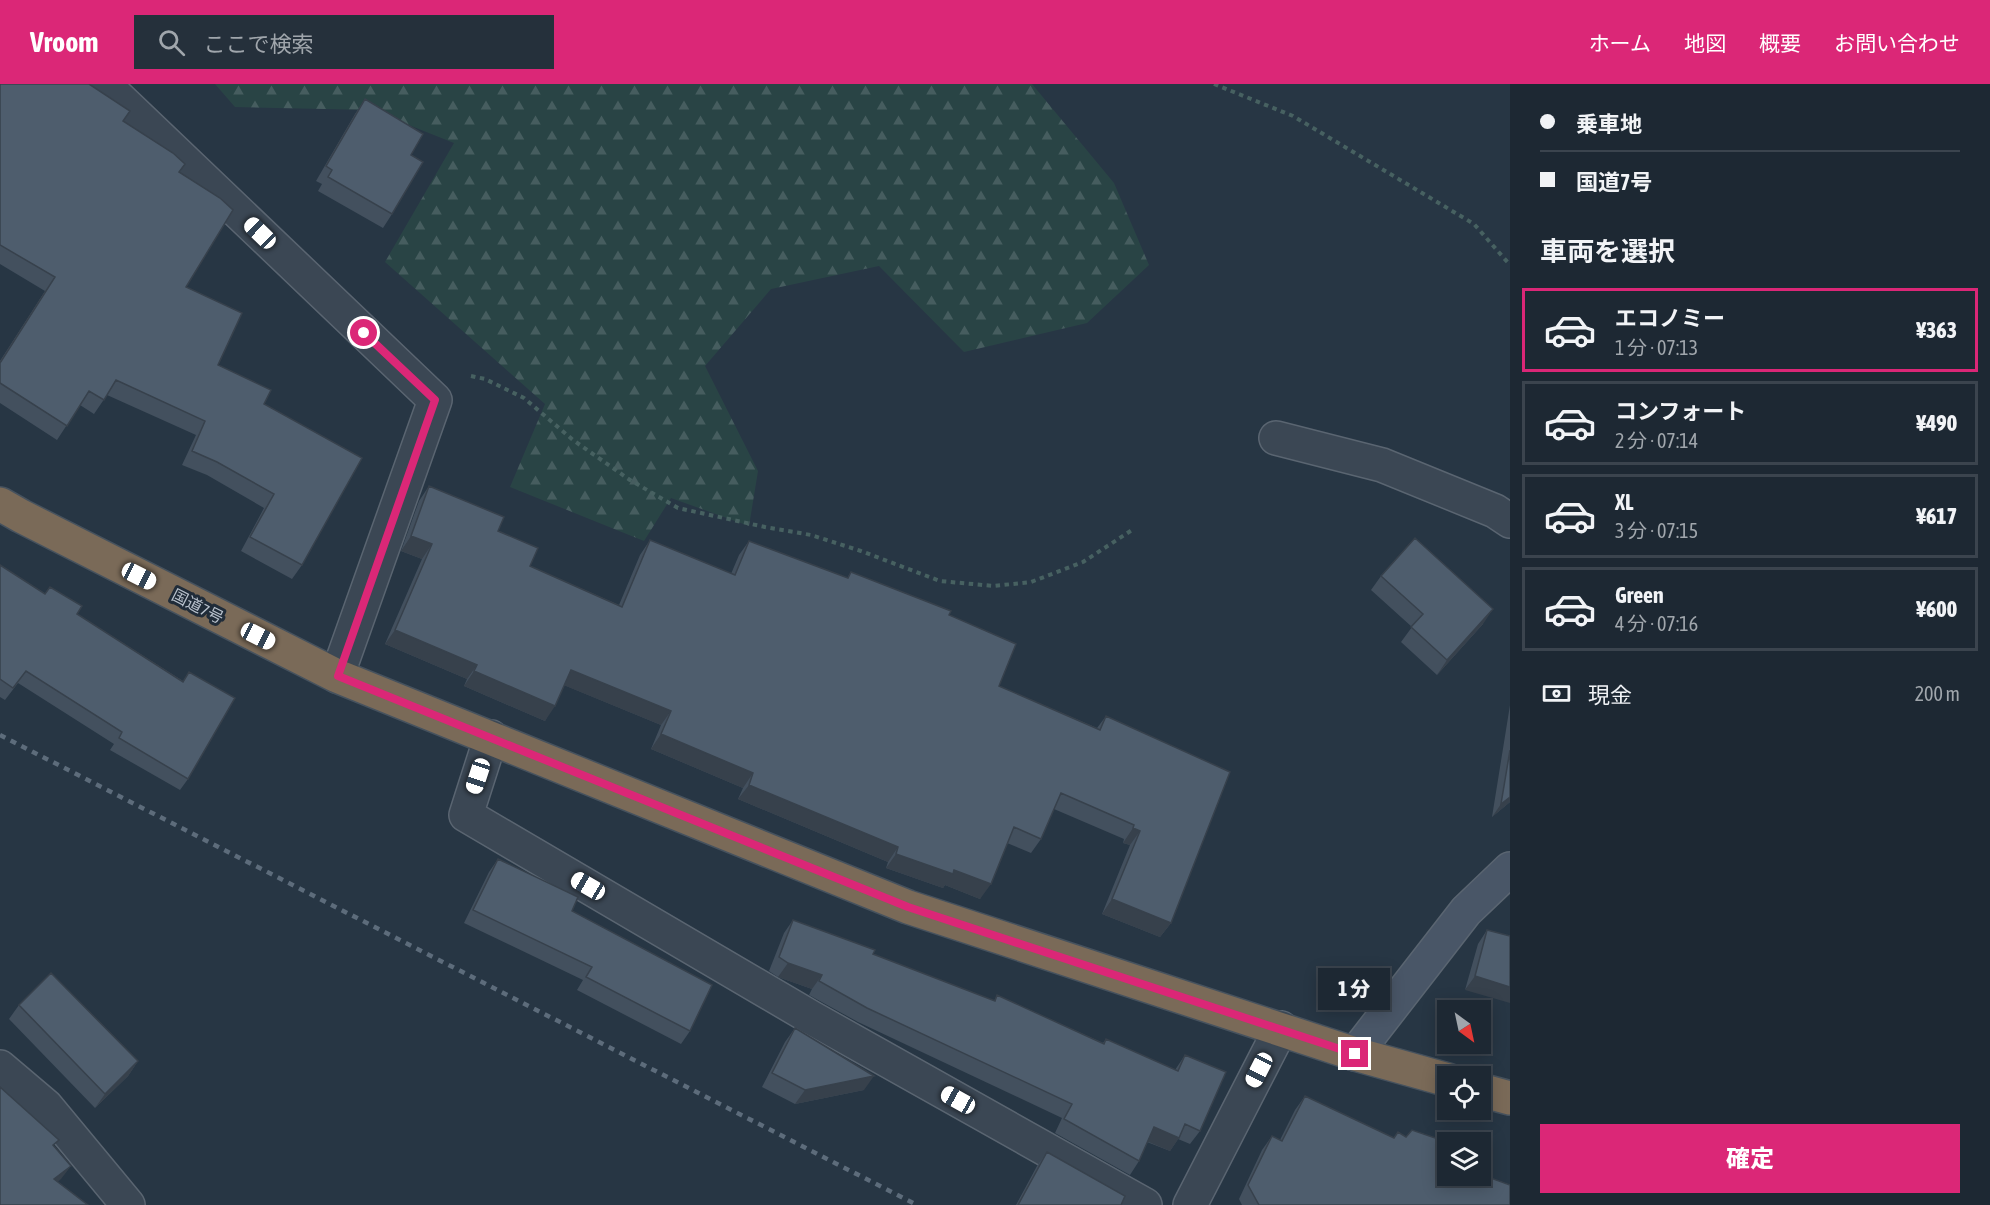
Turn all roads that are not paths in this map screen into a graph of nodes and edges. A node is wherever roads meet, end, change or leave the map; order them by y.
1 (104, 84) edge
2 (1276, 438) dead end
3 (0, 504) edge
4 (1510, 521) edge
5 (338, 676) junction
6 (490, 737) junction
7 (1510, 869) edge
8 (1281, 1028) junction
9 (1355, 1054) junction
10 (0, 1067) edge
11 (1437, 1077) edge
12 (1491, 1093) edge
13 (1510, 1098) edge
14 (128, 1205) edge
15 (1145, 1205) edge
16 (1190, 1205) edge

1 - 5 street
2 - 4 street
3 - 5 highway, 国道7号
5 - 6 highway, 国道7号
6 - 8 highway, 国道7号
6 - 15 street
7 - 9 street
8 - 9 highway, 国道7号
8 - 16 street
9 - 11 highway, 国道7号
10 - 14 street
12 - 13 highway

